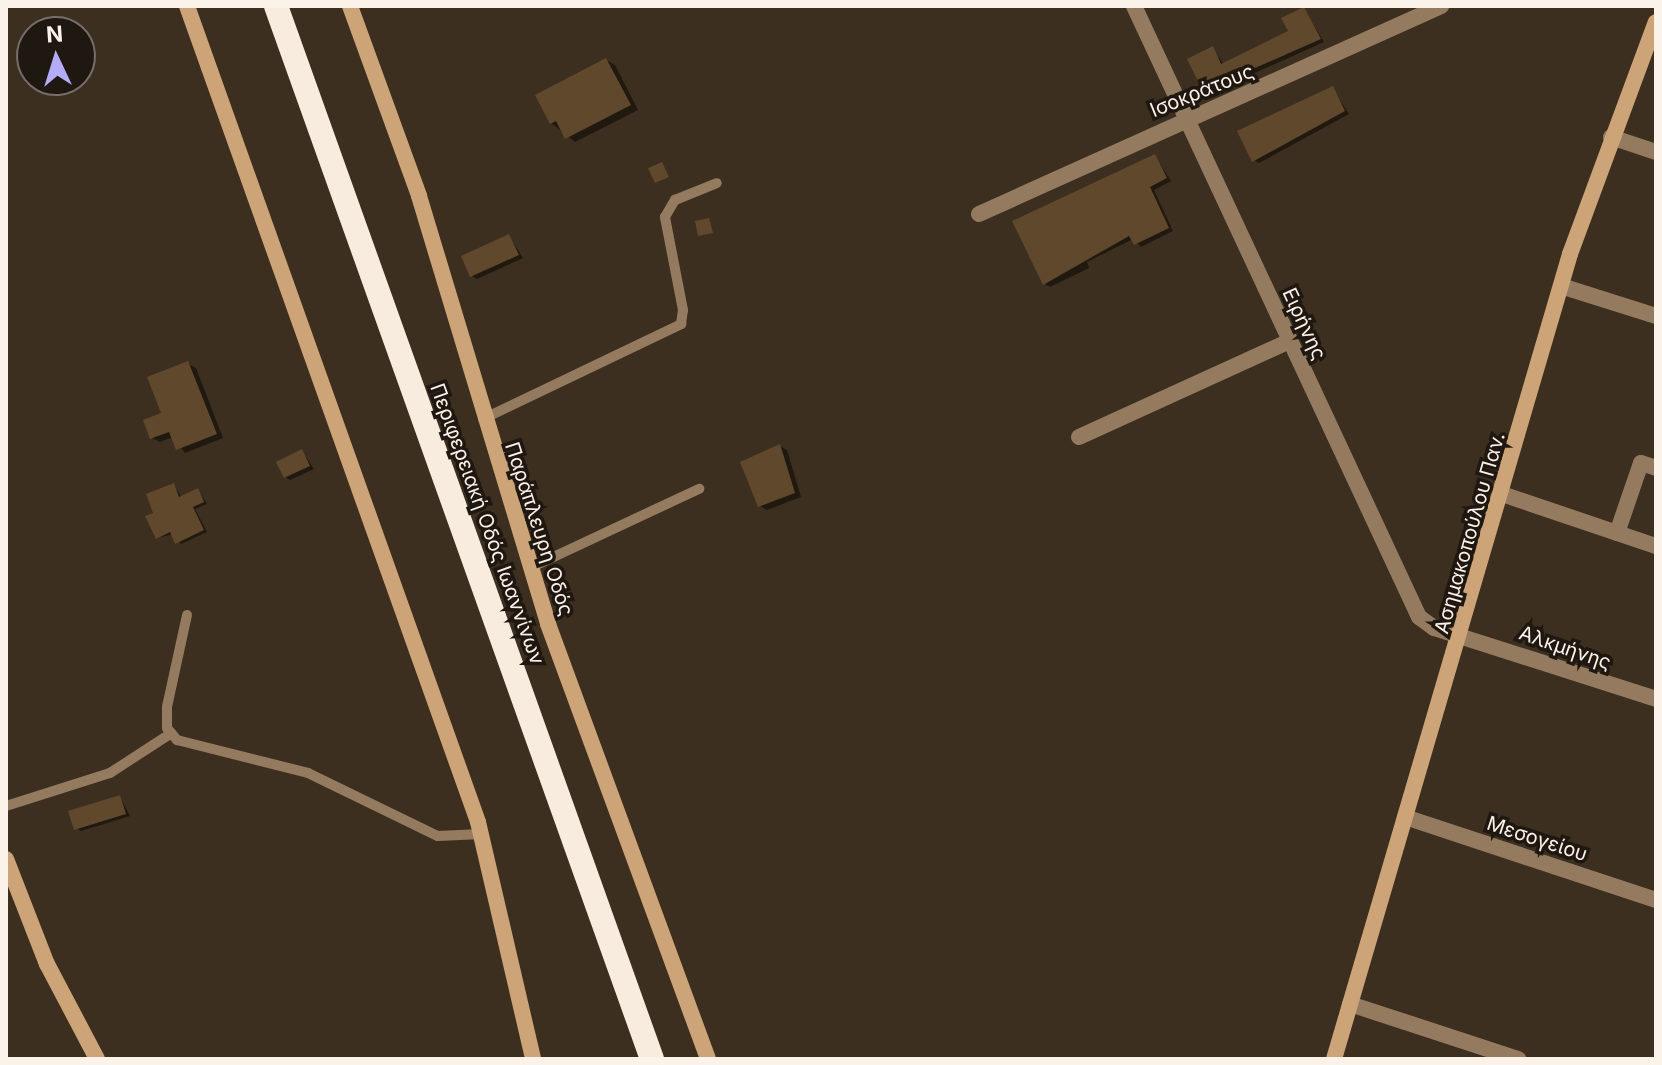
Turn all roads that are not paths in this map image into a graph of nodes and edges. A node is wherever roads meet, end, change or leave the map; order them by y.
1 (187, 6) edge
2 (276, 6) edge
3 (350, 6) edge
4 (1134, 6) edge
5 (1441, 6) edge
6 (1656, 22) edge
7 (1186, 119) junction
8 (1611, 137) junction
9 (1656, 152) edge
10 (717, 183) dead end
11 (979, 214) dead end
12 (1561, 286) junction
13 (1656, 316) edge
14 (1290, 341) junction
15 (483, 419) junction
16 (1079, 437) dead end
17 (1656, 468) edge
18 (699, 489) dead end
19 (1502, 494) junction
20 (1617, 533) junction
21 (1656, 546) edge
22 (530, 568) junction
23 (187, 615) dead end
24 (1461, 635) junction
25 (1656, 699) edge
26 (170, 734) junction
27 (6, 806) edge
28 (1405, 817) junction
29 (482, 834) junction
30 (6, 859) edge
31 (1656, 900) edge
32 (1350, 1004) junction
33 (97, 1059) edge
34 (533, 1059) edge
35 (652, 1059) edge
36 (708, 1059) edge
37 (1334, 1059) edge
38 (1518, 1059) edge

1 - 29 street
2 - 35 highway, Περιφερειακή Οδός Ιωαννίνων
3 - 15 street, Παράπλευρη Οδός
4 - 7 street, Ειρήνης
5 - 7 street, Ισοκράτους
6 - 8 street, Ασημακοπούλου Παν.
7 - 11 street, Ισοκράτους
7 - 14 street, Ειρήνης
8 - 9 street
8 - 12 street, Ασημακοπούλου Παν.
10 - 15 lane
12 - 13 street
12 - 19 street, Ασημακοπούλου Παν.
14 - 16 street
14 - 24 street, Ειρήνης
15 - 22 street, Παράπλευρη Οδός
17 - 20 street
18 - 22 lane
19 - 20 street
19 - 24 street, Ασημακοπούλου Παν.
20 - 21 street
22 - 36 street, Παράπλευρη Οδός
23 - 26 lane
24 - 25 street, Αλκμήνης
24 - 28 street, Ασημακοπούλου Παν.
26 - 27 lane
26 - 29 lane
28 - 31 street, Μεσογείου
28 - 32 street, Ασημακοπούλου Παν.
29 - 34 street
30 - 33 street
32 - 37 street, Ασημακοπούλου Παν.
32 - 38 street

